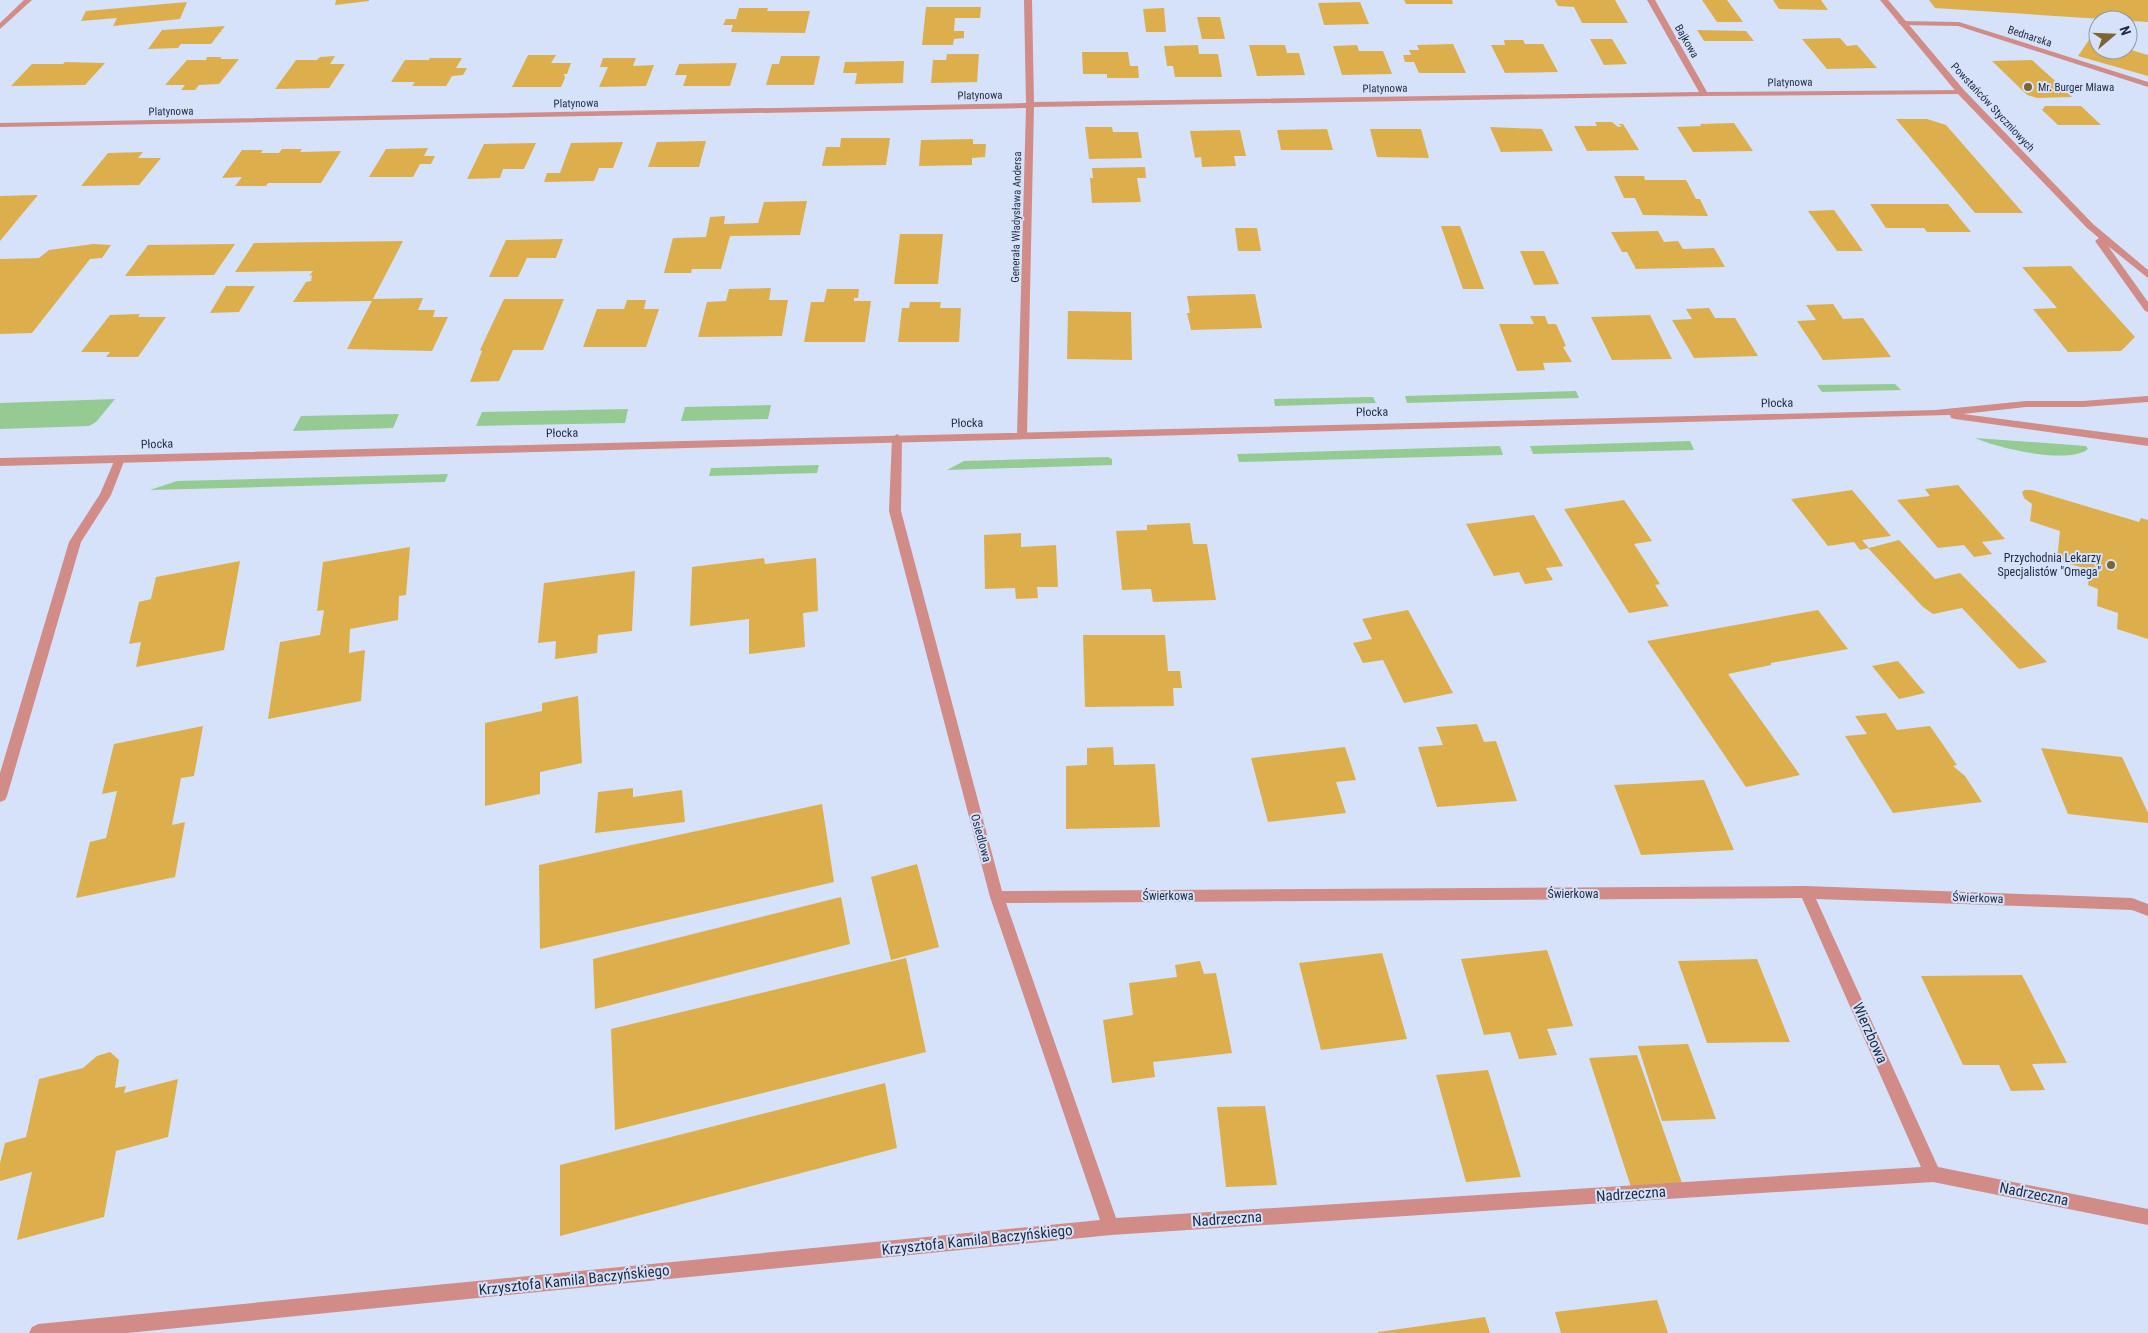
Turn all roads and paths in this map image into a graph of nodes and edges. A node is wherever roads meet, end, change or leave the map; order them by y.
1 (28, 0) edge
2 (1028, 0) edge
3 (1651, 0) edge
4 (1884, 0) edge
5 (1902, 23) junction
6 (0, 27) edge
7 (2148, 85) edge
8 (1961, 92) junction
9 (1704, 94) junction
10 (1030, 105) junction
11 (0, 125) edge
12 (2090, 226) junction
13 (2148, 275) edge
14 (2148, 309) edge
15 (2148, 399) edge
16 (1935, 413) junction
17 (1022, 435) junction
18 (897, 438) junction
19 (2148, 442) edge
20 (120, 459) junction
21 (0, 462) edge
22 (0, 796) edge
23 (1806, 892) junction
24 (997, 897) junction
25 (2148, 910) edge
26 (1933, 1174) junction
27 (2148, 1217) edge
28 (1110, 1227) junction
29 (38, 1333) edge

1 - 6 street
2 - 10 street, Generała Władysława Andersa
3 - 9 street, Bajkowa
4 - 5 street, Powstańców Styczniowych
5 - 7 street, Bednarska
5 - 8 street, Powstańców Styczniowych
8 - 9 street, Platynowa
8 - 12 street, Powstańców Styczniowych
9 - 10 street, Platynowa
10 - 11 street, Platynowa
10 - 17 street, Generała Władysława Andersa
12 - 13 street, Powstańców Styczniowych
12 - 14 street, Powstańców Styczniowych
15 - 16 street, Płocka
16 - 17 street, Płocka
16 - 19 street, Płocka
17 - 18 street, Płocka
18 - 20 street, Płocka
18 - 24 street, Osiedlowa
20 - 21 street, Płocka
20 - 22 street
23 - 24 street, Świerkowa
23 - 25 street, Świerkowa
23 - 26 street, Wierzbowa
24 - 28 street, Osiedlowa
26 - 27 street, Nadrzeczna
26 - 28 street, Nadrzeczna
28 - 29 street, Krzysztofa Kamila Baczyńskiego

